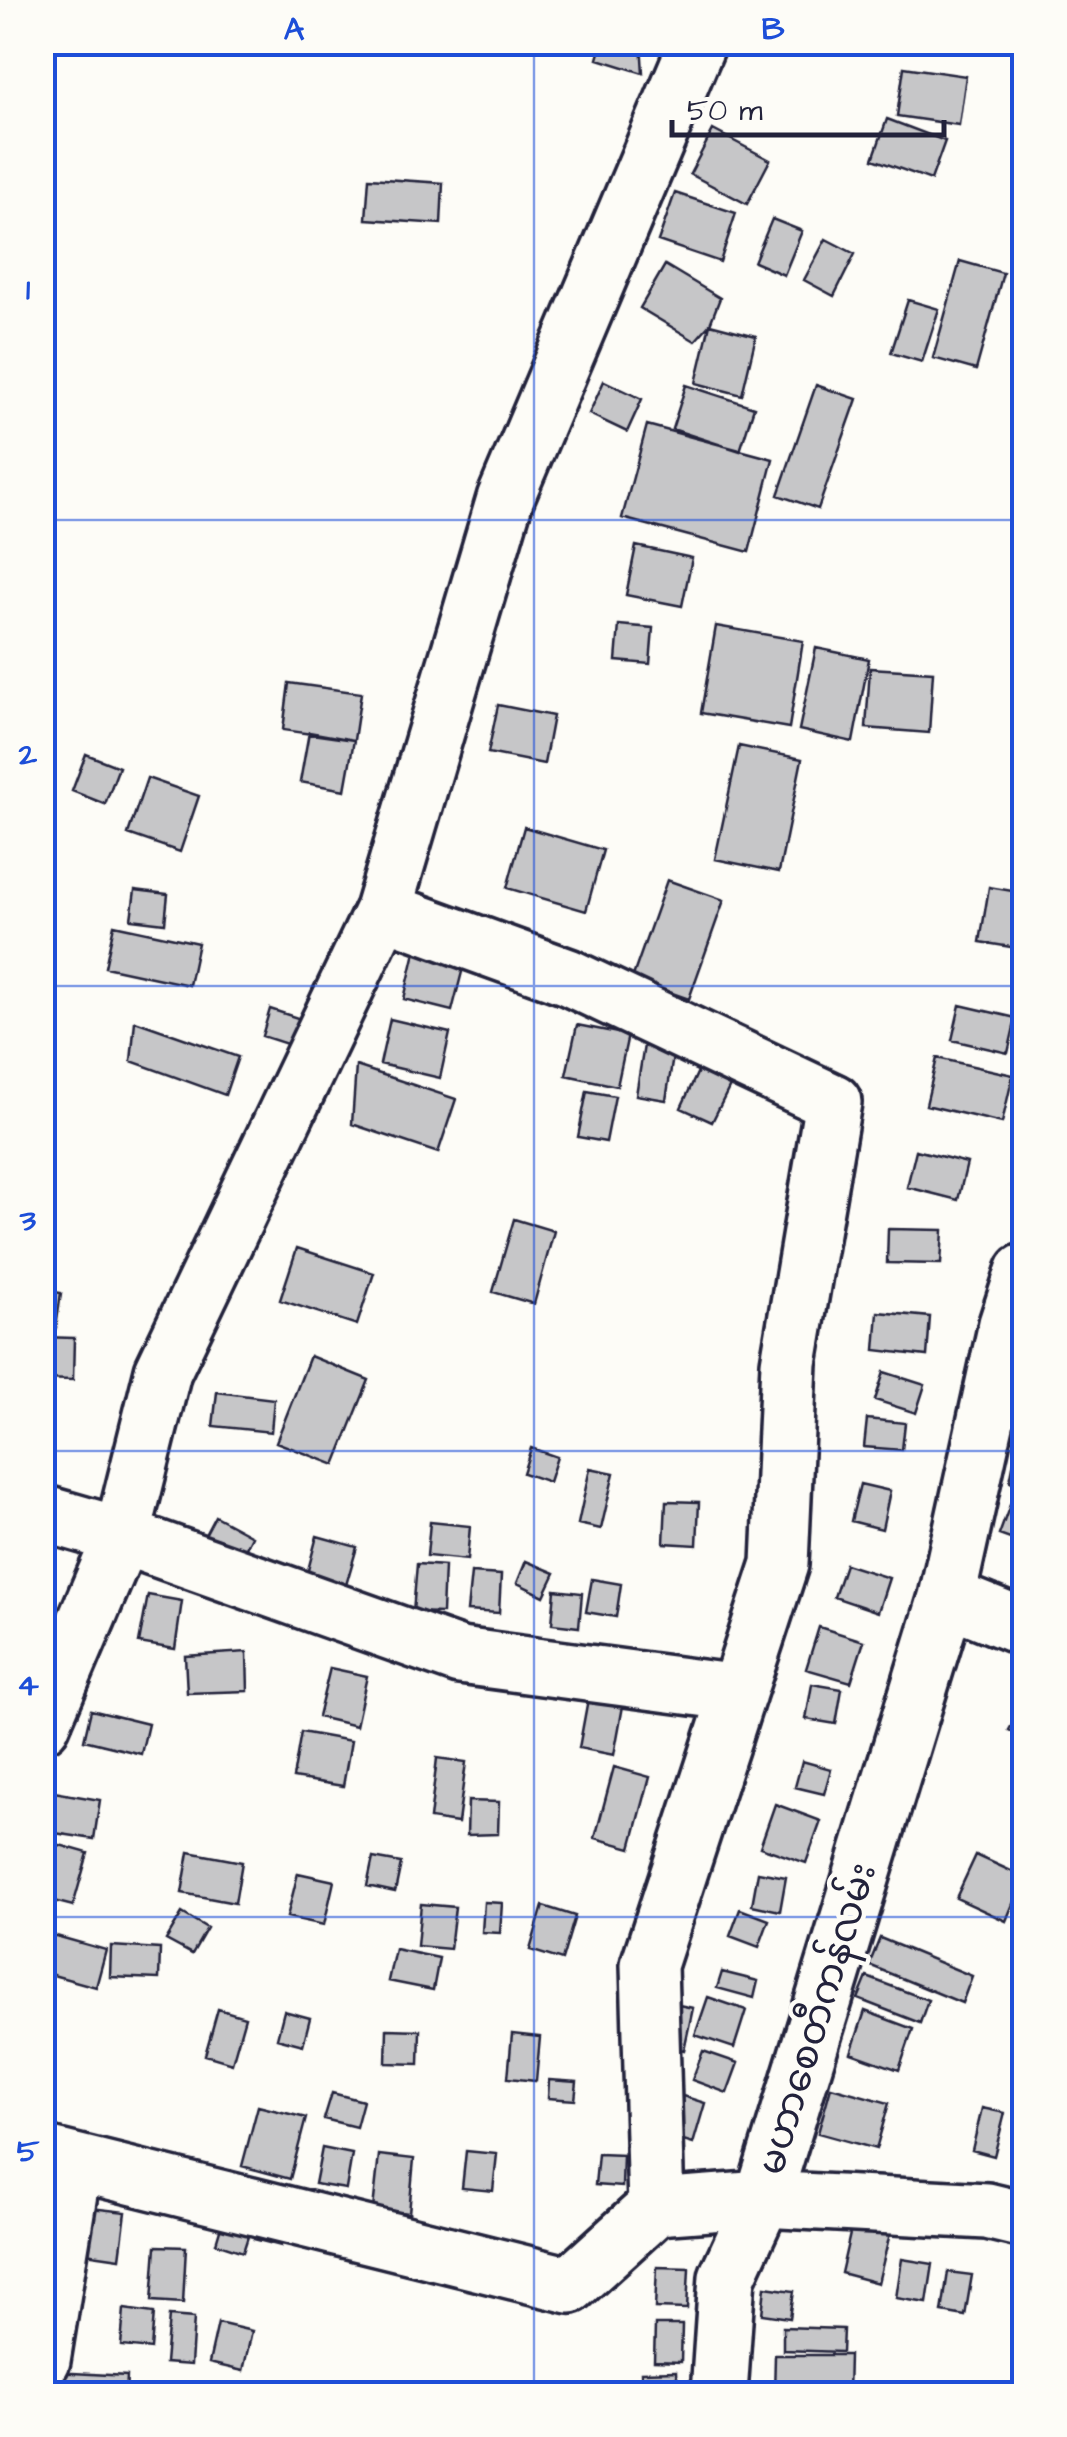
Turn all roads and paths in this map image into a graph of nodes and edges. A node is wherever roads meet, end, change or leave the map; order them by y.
1 (698, 42) edge
2 (382, 910) junction
3 (1024, 1272) edge
4 (42, 1513) edge
5 (122, 1536) junction
6 (946, 1597) junction
7 (1024, 1628) edge
8 (738, 1693) junction
9 (42, 1724) edge
10 (58, 2158) edge
11 (763, 2200) junction
12 (656, 2207) junction
13 (1024, 2220) edge
14 (42, 2360) edge
15 (719, 2394) edge

1 - 2 street
2 - 5 street
2 - 8 street
3 - 6 street, မဟာစေတီကန်လမ်း
4 - 5 street
5 - 8 street
5 - 9 street
6 - 7 street
6 - 11 street, မဟာစေတီကန်လမ်း
8 - 12 street
10 - 12 street
10 - 14 street
11 - 12 street, မဟာစေတီကန်လမ်း
11 - 13 street
11 - 15 street

